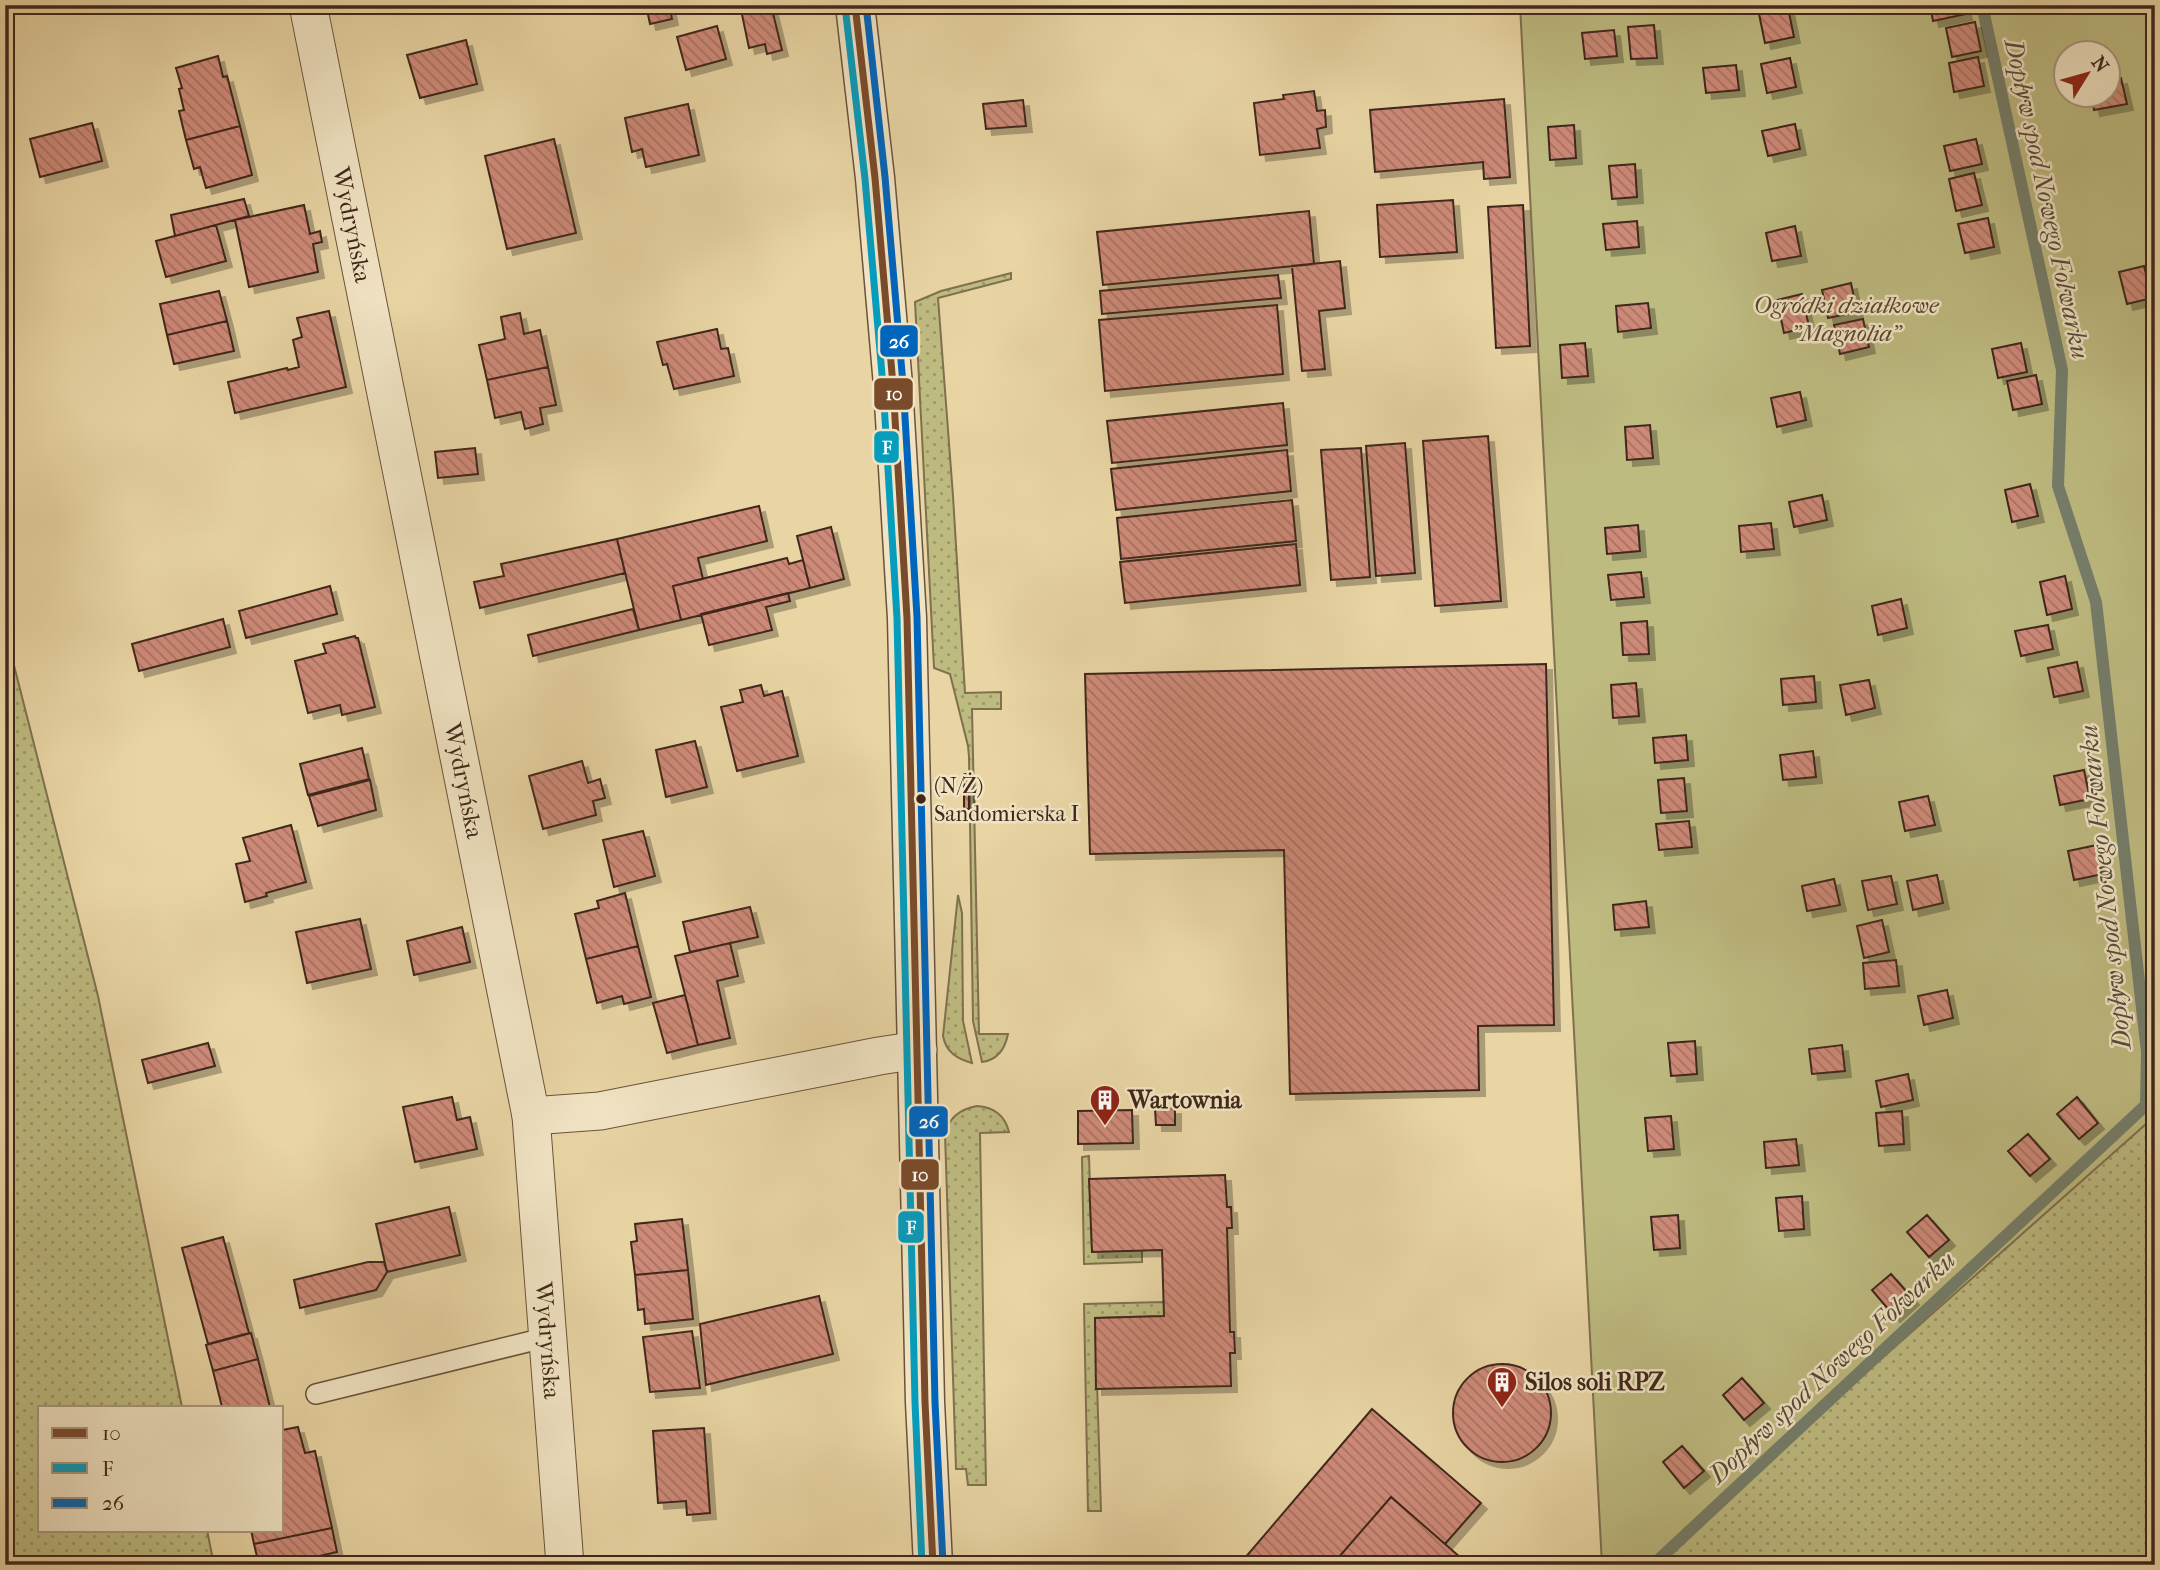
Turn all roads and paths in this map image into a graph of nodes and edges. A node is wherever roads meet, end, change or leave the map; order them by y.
1 (308, 5) edge
2 (855, 5) edge
3 (918, 1050) junction
4 (531, 1116) junction
5 (548, 1337) junction
6 (316, 1394) dead end
7 (565, 1565) edge
8 (933, 1565) edge

1 - 4 street, Wydryńska
2 - 3 street
3 - 4 street
3 - 8 street
4 - 5 street, Wydryńska
5 - 6 lane
5 - 7 street, Wydryńska

